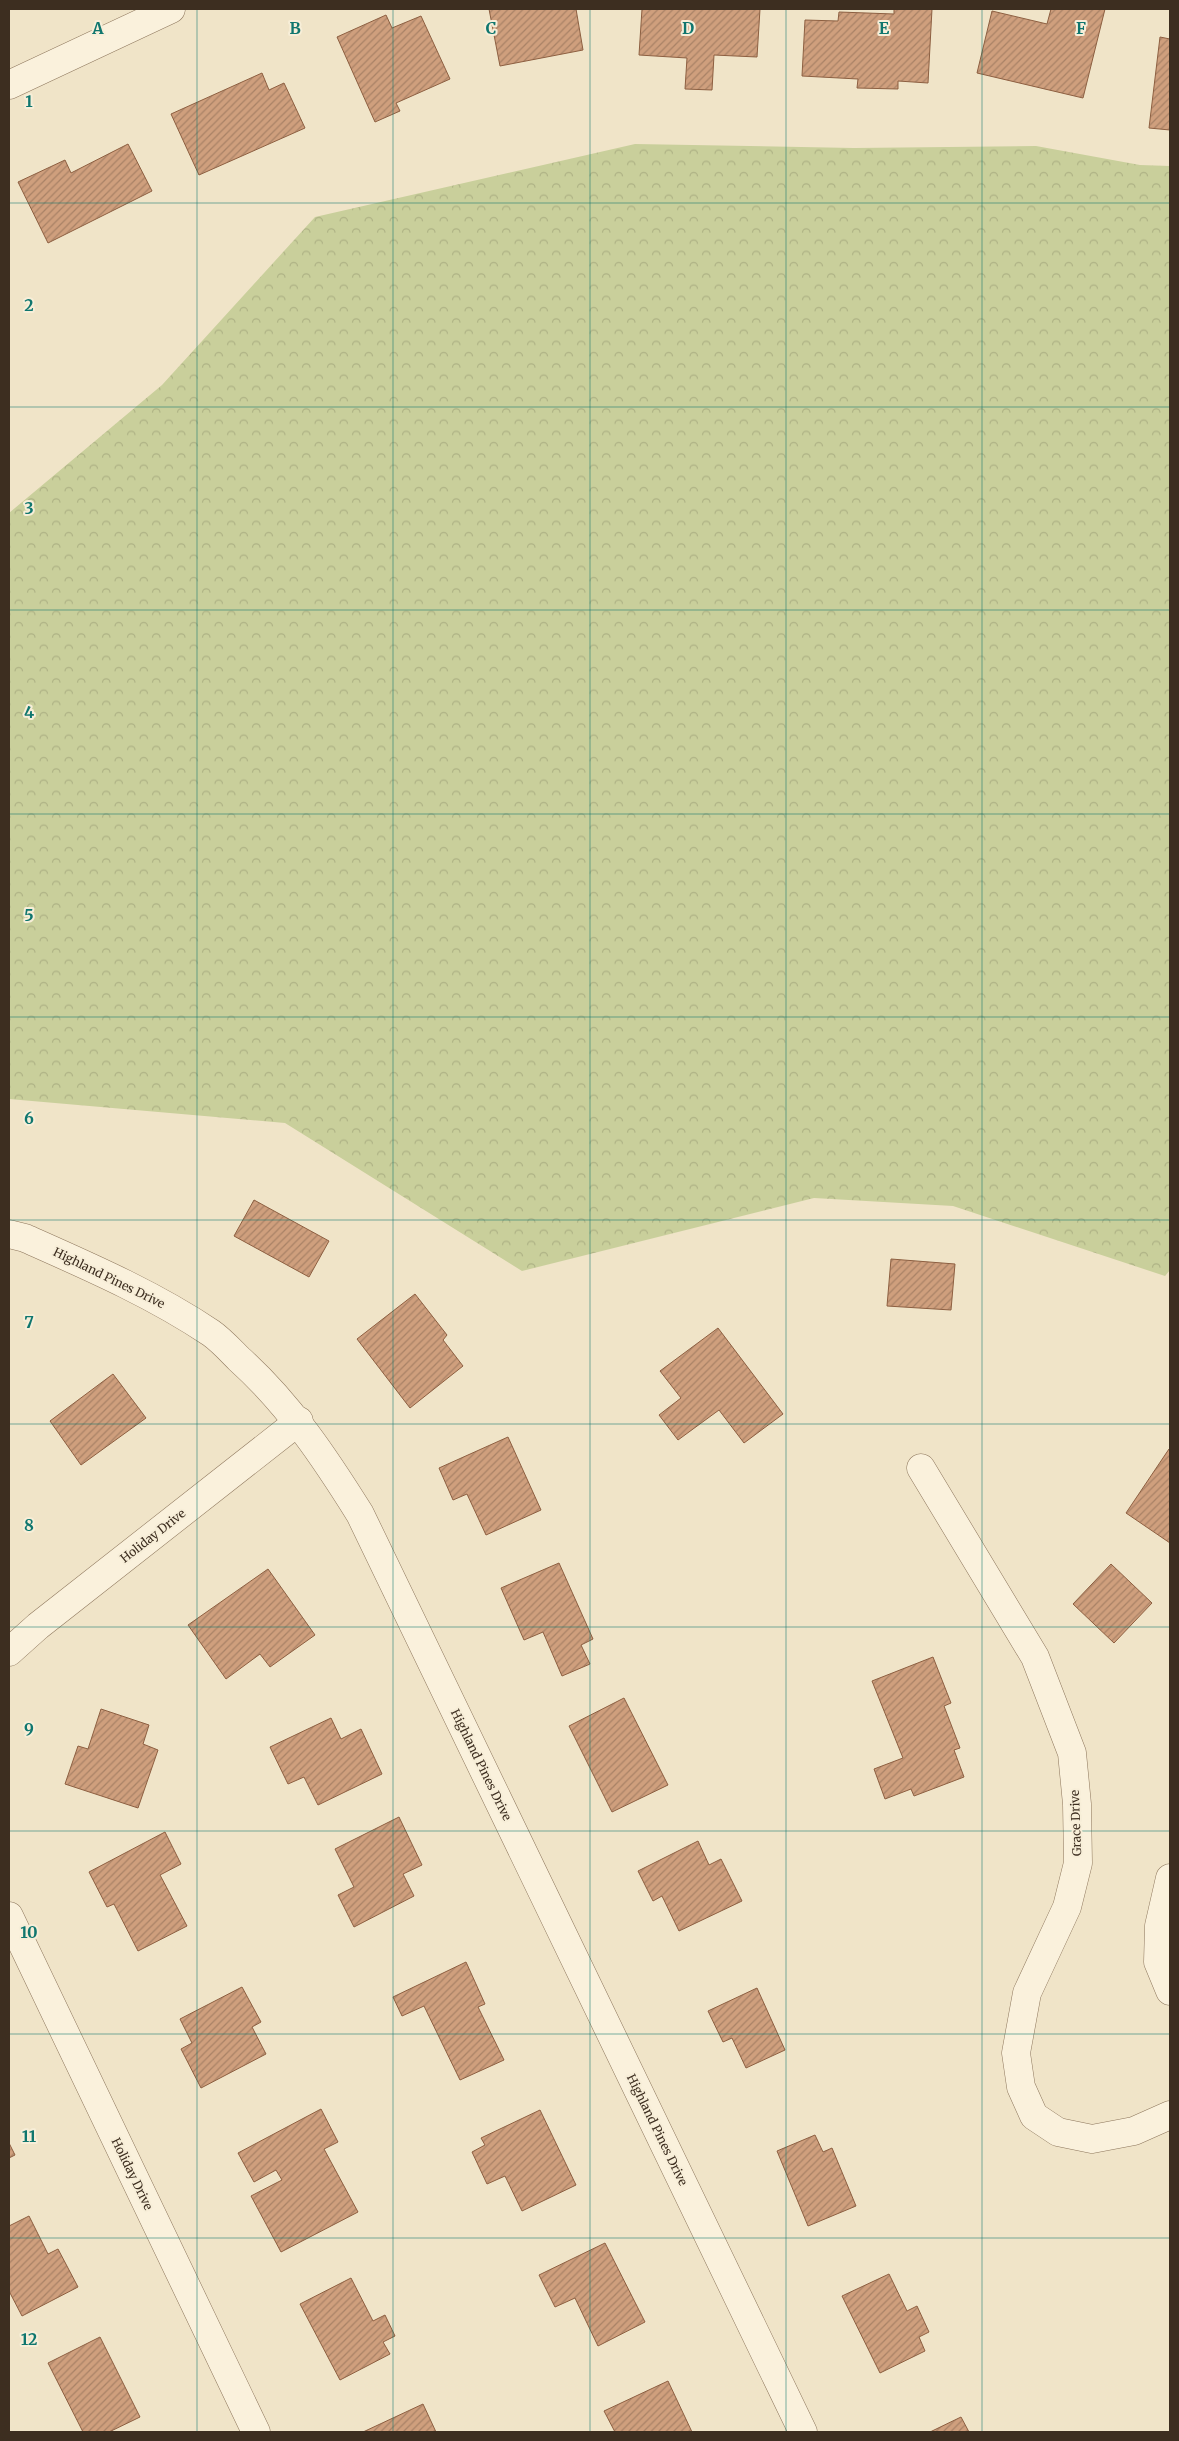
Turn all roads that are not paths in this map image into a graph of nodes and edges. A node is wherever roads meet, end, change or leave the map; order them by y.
1 (171, 9) edge
2 (9, 85) edge
3 (9, 1234) edge
4 (299, 1422) junction
5 (921, 1468) dead end
6 (9, 1652) edge
7 (1170, 1878) edge
8 (9, 1916) edge
9 (1170, 1991) edge
10 (1170, 2115) edge
11 (256, 2432) edge
12 (803, 2432) edge

1 - 2 street
3 - 4 street, Highland Pines Drive
4 - 6 street, Holiday Drive
4 - 12 street, Highland Pines Drive
5 - 10 street, Grace Drive
7 - 9 street
8 - 11 street, Holiday Drive

